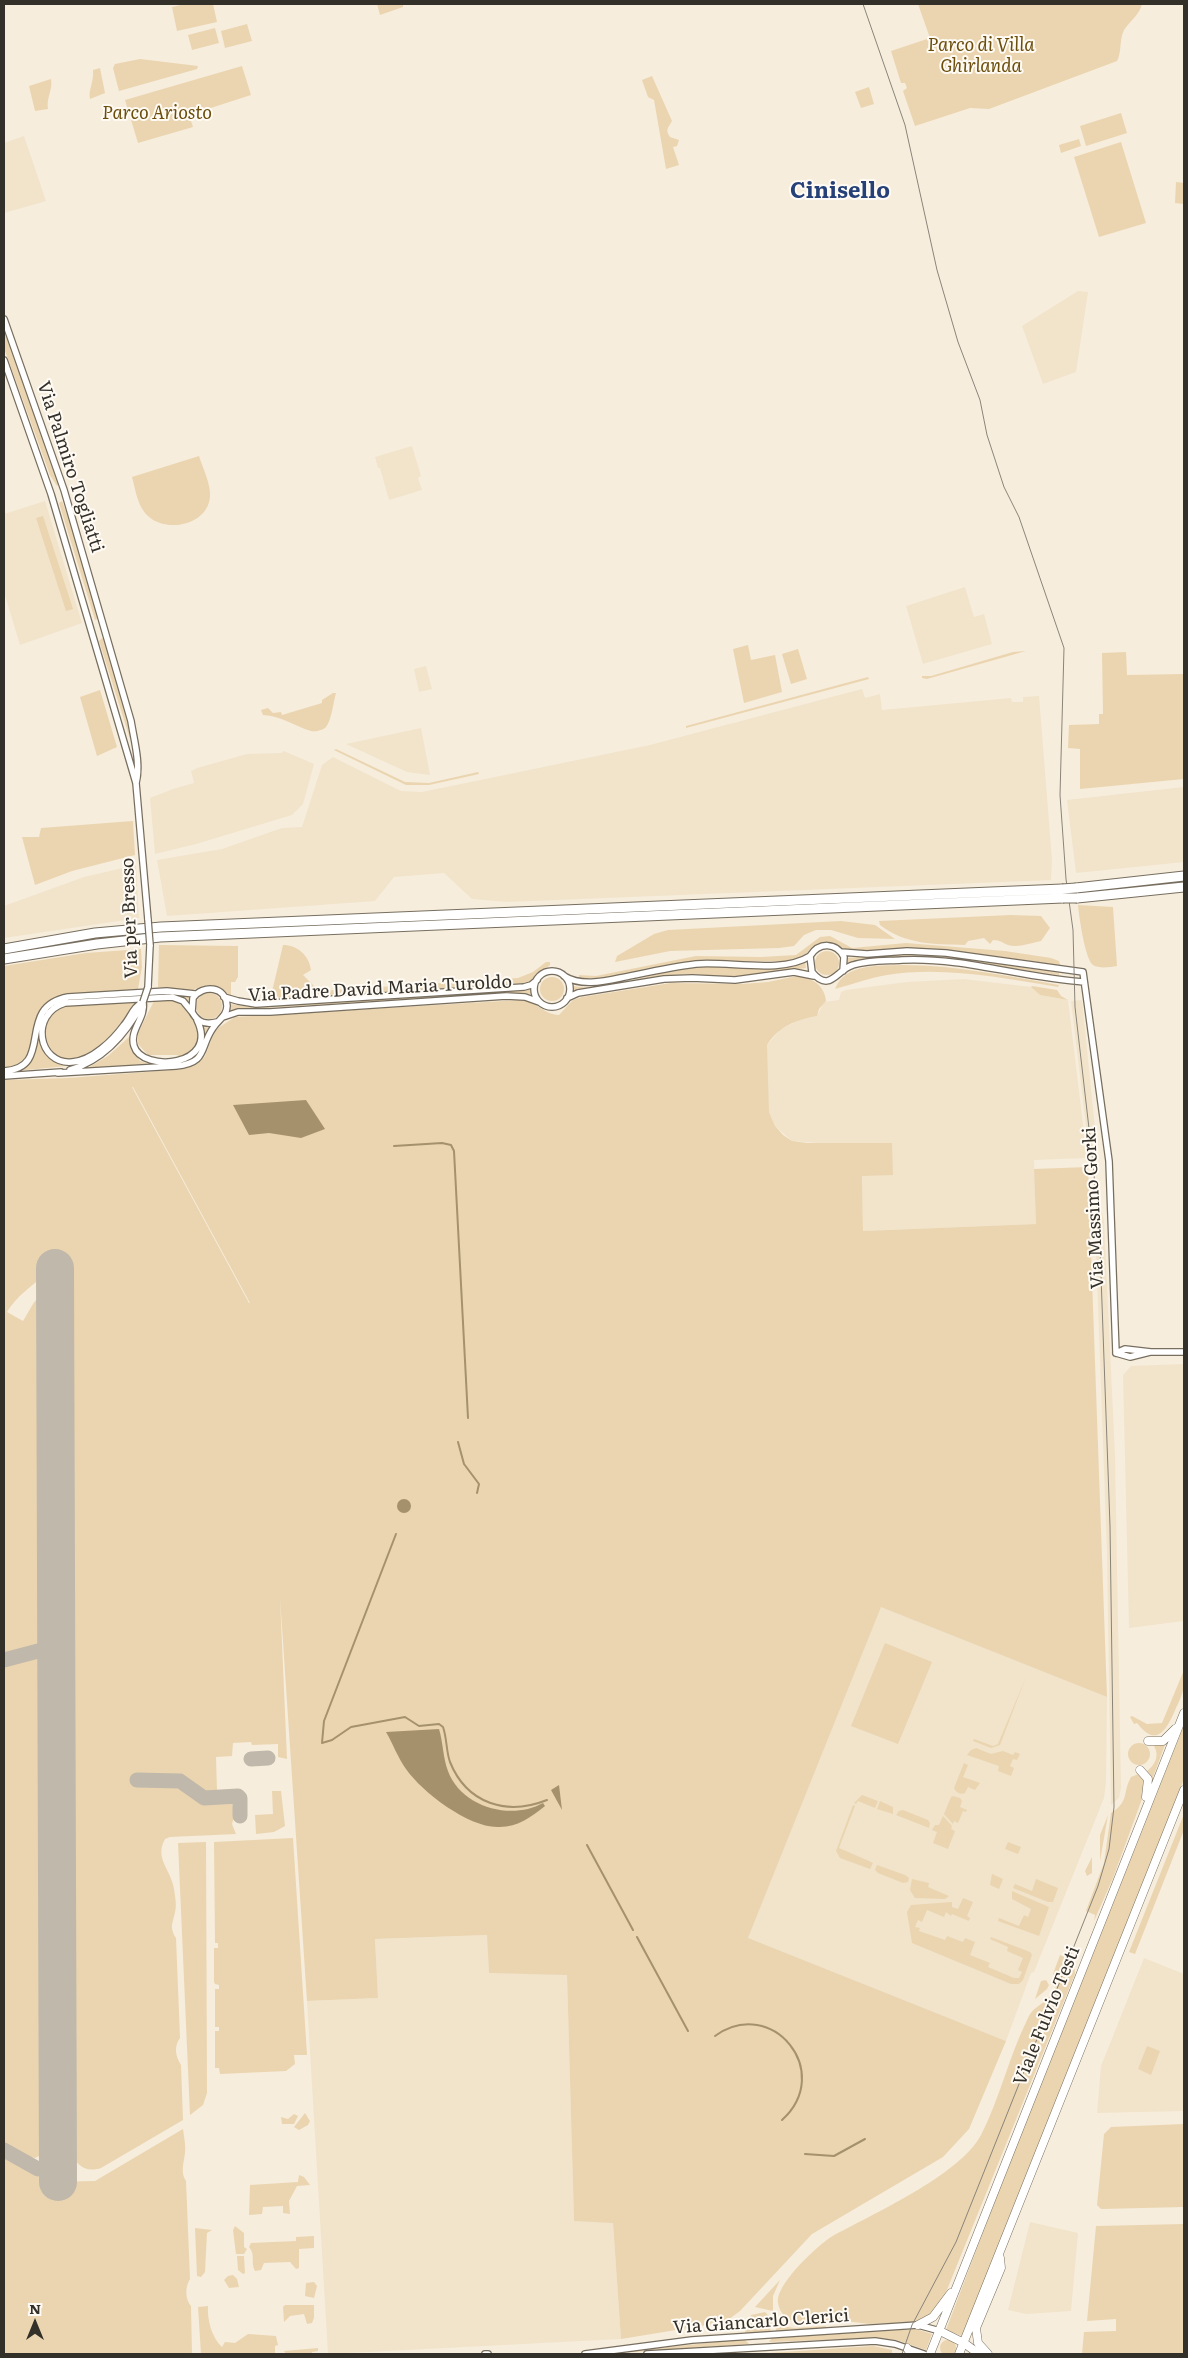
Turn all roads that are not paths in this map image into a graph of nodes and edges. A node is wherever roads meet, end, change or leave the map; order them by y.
1 (4, 319) edge
2 (4, 360) edge
3 (136, 751) joint
4 (128, 754) joint
5 (136, 783) junction
6 (1184, 876) edge
7 (1184, 887) edge
8 (4, 949) edge
9 (841, 952) junction
10 (810, 956) junction
11 (4, 958) edge
12 (843, 971) junction
13 (564, 976) junction
14 (815, 976) junction
15 (537, 980) junction
16 (1084, 982) junction
17 (195, 994) junction
18 (224, 997) junction
19 (567, 998) junction
20 (143, 1002) junction
21 (539, 1002) junction
22 (192, 1012) junction
23 (223, 1017) junction
24 (196, 1019) junction
25 (217, 1022) junction
26 (4, 1071) edge
27 (58, 1072) junction
28 (4, 1076) edge
29 (1184, 1352) edge
30 (1184, 1713) edge
31 (1180, 1724) junction
32 (1148, 1741) dead end
33 (1140, 1770) dead end
34 (1184, 1790) edge
35 (1129, 1850) junction
36 (1000, 2254) junction
37 (954, 2290) junction
38 (918, 2325) junction
39 (940, 2331) junction
40 (964, 2343) junction
41 (909, 2351) edge
42 (586, 2354) edge
43 (647, 2354) edge
44 (924, 2354) edge
45 (930, 2354) edge
46 (959, 2354) edge
47 (979, 2354) edge
48 (988, 2354) edge

1 - 3 street, Via Palmiro Togliatti
2 - 4 street, Via Palmiro Togliatti
3 - 5 street, Via per Bresso
4 - 5 street, Via per Bresso
5 - 20 street, Via per Bresso, bridge
6 - 8 highway, bridge
7 - 11 highway, bridge
9 - 10 street
9 - 12 street
9 - 16 street, Via Massimo Gorki
10 - 13 street
10 - 14 street
12 - 14 street
12 - 16 street
13 - 15 street
13 - 19 street
14 - 19 street
15 - 18 street, Via Padre David Maria Turoldo
15 - 21 street
16 - 29 street, Via Massimo Gorki
17 - 18 street
17 - 22 street
17 - 26 street
18 - 23 street
19 - 21 street
20 - 22 street
20 - 24 street
20 - 27 street, Via per Bresso
21 - 23 street, Via Padre David Maria Turoldo
22 - 24 street
23 - 25 street
24 - 25 street
25 - 27 street
27 - 28 street, Via per Bresso
30 - 31 main road, Viale Fulvio Testi
31 - 32 main road
31 - 35 main road, Viale Fulvio Testi
33 - 35 main road
34 - 36 main road
35 - 37 main road, Viale Fulvio Testi
36 - 40 main road
36 - 48 main road
37 - 38 main road
37 - 39 main road, Viale Fulvio Testi
38 - 39 street, Via Giancarlo Clerici
38 - 42 street, Via Giancarlo Clerici
39 - 40 main road
39 - 45 main road, Viale Fulvio Testi
40 - 46 main road
40 - 47 main road
41 - 43 street, Via Giancarlo Clerici
41 - 44 street, Via Giancarlo Clerici

